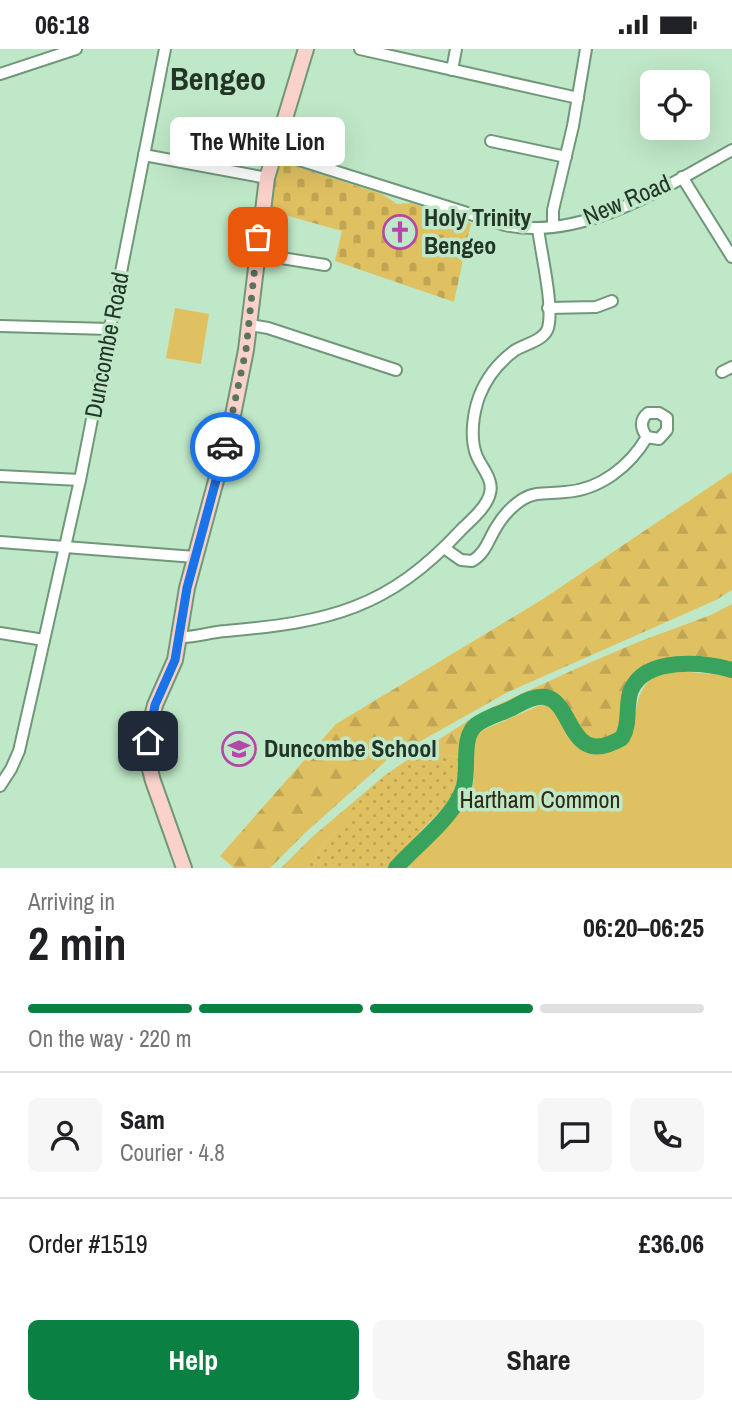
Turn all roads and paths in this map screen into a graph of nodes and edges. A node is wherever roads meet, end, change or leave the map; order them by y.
1 (76, 49) edge
2 (165, 49) edge
3 (306, 49) edge
4 (360, 49) edge
5 (456, 49) edge
6 (586, 49) edge
7 (452, 70) junction
8 (0, 74) edge
9 (578, 98) junction
10 (491, 141) dead end
11 (732, 150) edge
12 (274, 152) junction
13 (144, 155) junction
14 (566, 157) junction
15 (682, 177) junction
16 (267, 178) junction
17 (553, 227) junction
18 (538, 228) junction
19 (257, 254) junction
20 (732, 257) edge
21 (325, 265) dead end
22 (612, 301) dead end
23 (548, 308) junction
24 (250, 325) junction
25 (0, 326) edge
26 (109, 329) junction
27 (396, 370) dead end
28 (647, 437) dead end
29 (0, 476) edge
30 (80, 480) junction
31 (0, 542) edge
32 (65, 547) junction
33 (444, 548) junction
34 (195, 557) junction
35 (0, 633) edge
36 (179, 637) junction
37 (44, 640) junction
38 (0, 786) edge
39 (184, 868) edge

1 - 8 street
2 - 13 street, Duncombe Road
3 - 12 main road
4 - 7 street
5 - 7 street
6 - 9 street
7 - 9 street
9 - 14 street
10 - 14 street
11 - 15 street, New Road
12 - 16 main road
12 - 18 street, New Road
13 - 16 street
13 - 26 street, Duncombe Road
14 - 17 street
15 - 17 street, New Road
15 - 20 street
16 - 19 main road
17 - 18 street, New Road
18 - 23 street
19 - 21 street
19 - 24 main road
22 - 23 street
23 - 33 street
24 - 27 street
24 - 34 main road
25 - 26 street
26 - 30 street, Duncombe Road
28 - 33 street
29 - 30 street
30 - 32 street, Duncombe Road
31 - 32 street
32 - 34 street
32 - 37 street, Duncombe Road
33 - 36 street
34 - 36 main road
35 - 37 street
36 - 39 main road
37 - 38 street, Duncombe Road

